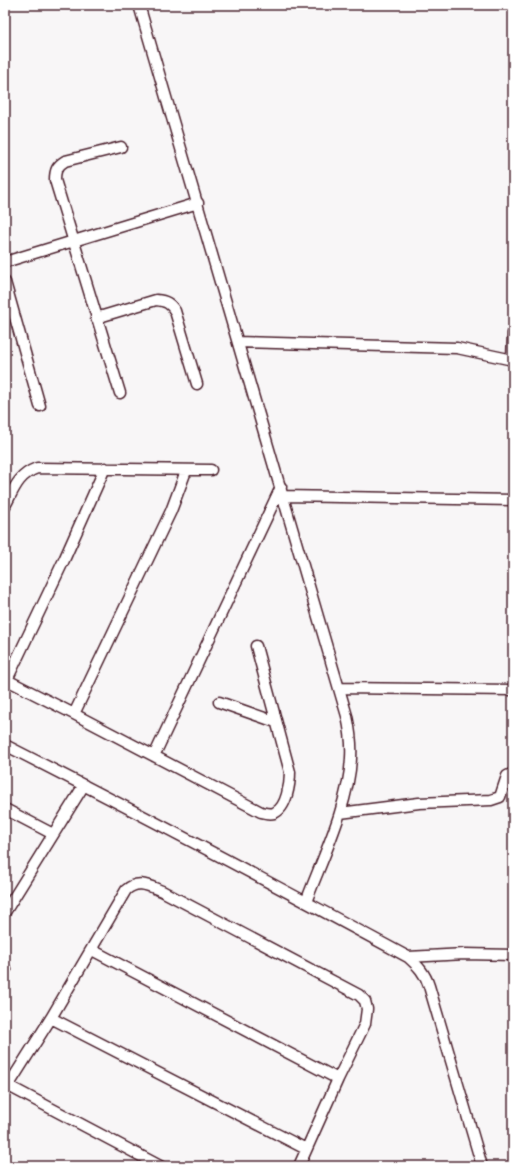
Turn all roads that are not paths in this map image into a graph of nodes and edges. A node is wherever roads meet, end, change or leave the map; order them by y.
1 (139, 5) edge
2 (121, 147) dead end
3 (198, 203) junction
4 (74, 241) junction
5 (5, 262) edge
6 (5, 282) edge
7 (96, 318) junction
8 (513, 333) edge
9 (238, 342) junction
10 (512, 360) edge
11 (197, 384) dead end
12 (120, 394) dead end
13 (40, 406) dead end
14 (105, 468) junction
15 (211, 470) dead end
16 (186, 471) junction
17 (282, 492) junction
18 (513, 500) edge
19 (5, 505) edge
20 (256, 646) dead end
21 (6, 681) edge
22 (339, 688) junction
23 (513, 690) edge
24 (219, 702) dead end
25 (74, 714) junction
26 (276, 722) junction
27 (5, 745) edge
28 (154, 756) junction
29 (513, 773) edge
30 (84, 785) junction
31 (5, 809) edge
32 (340, 814) junction
33 (53, 834) junction
34 (306, 902) junction
35 (6, 907) edge
36 (92, 950) junction
37 (513, 955) edge
38 (408, 957) junction
39 (51, 1018) junction
40 (338, 1079) junction
41 (6, 1087) edge
42 (306, 1149) junction
43 (160, 1166) edge
44 (298, 1166) edge
45 (482, 1166) edge

1 - 3 street
2 - 4 street
3 - 4 street
3 - 9 street
4 - 5 street
4 - 7 street
6 - 13 street
7 - 11 street
7 - 12 street
8 - 10 street
9 - 10 street
9 - 17 street
14 - 16 street
14 - 19 street
14 - 21 street
15 - 16 street
16 - 25 street
17 - 18 street
17 - 22 street
17 - 28 street
20 - 26 street
21 - 25 street
22 - 23 street
22 - 32 street
24 - 26 street
25 - 28 street
26 - 28 street
27 - 30 street
29 - 32 street
30 - 33 street
30 - 34 street
31 - 33 street
32 - 34 street
33 - 35 street
34 - 38 street
36 - 39 street
36 - 40 street
36 - 40 street
37 - 38 street
38 - 45 street
39 - 41 street
39 - 42 street
40 - 42 street
41 - 43 street
42 - 44 street

